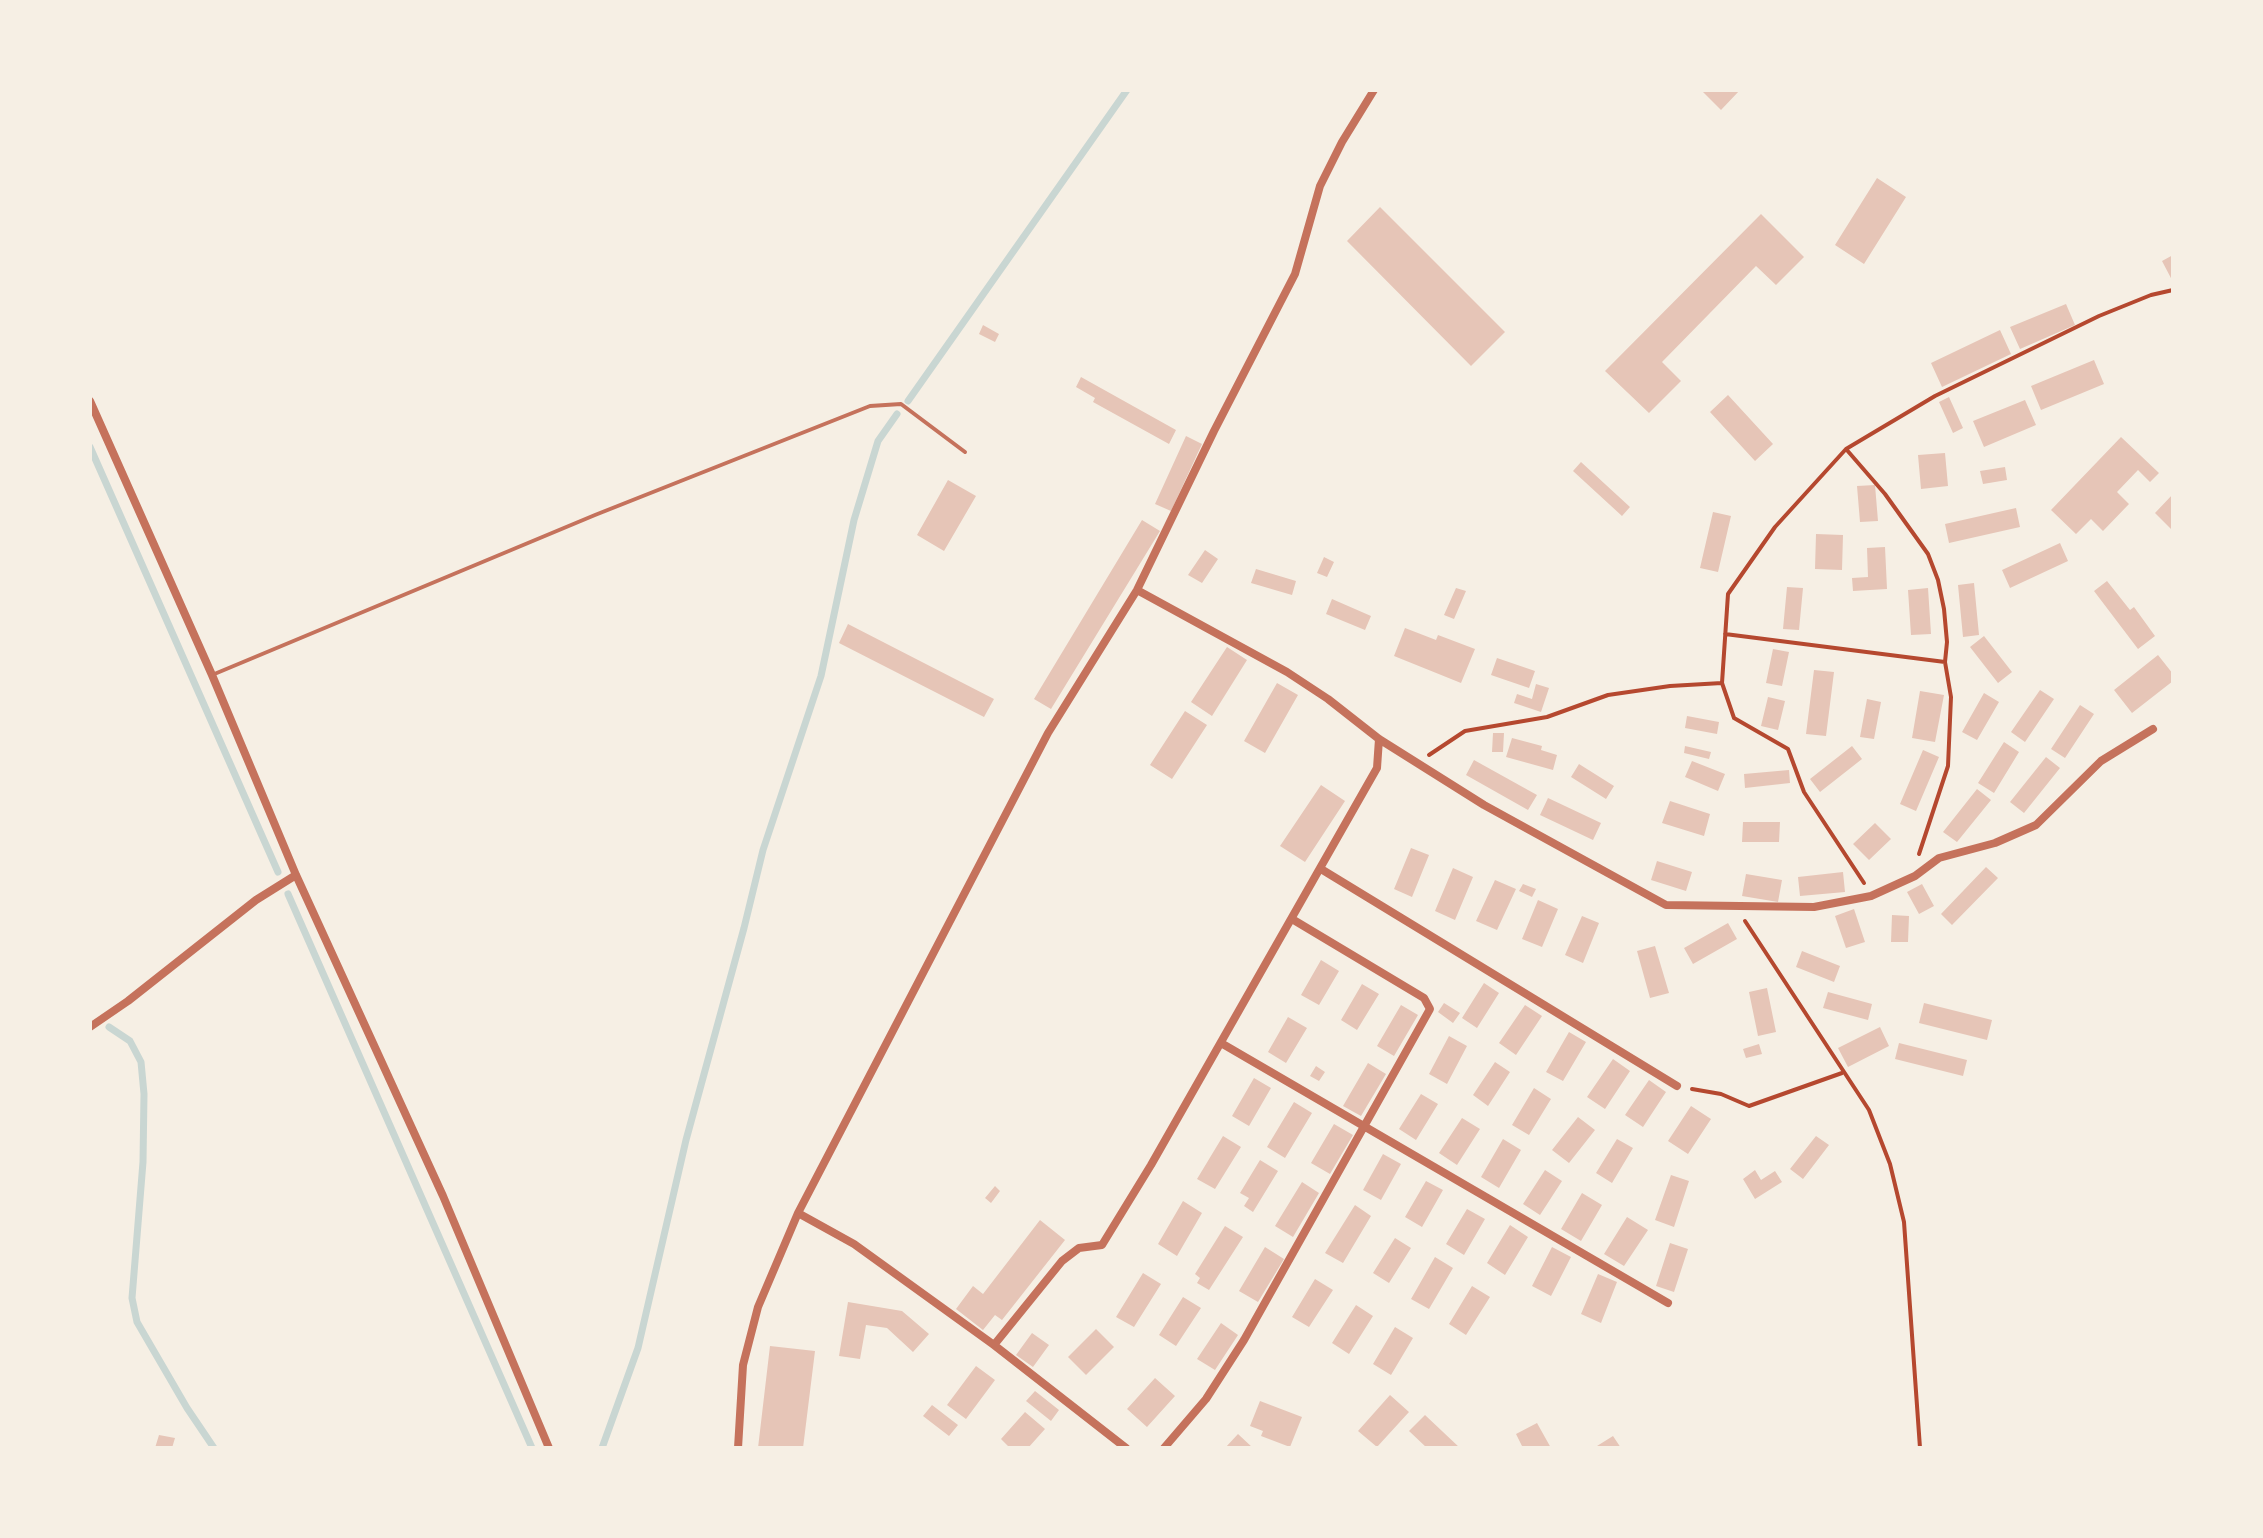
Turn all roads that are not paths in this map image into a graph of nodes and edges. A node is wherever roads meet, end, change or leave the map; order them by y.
1 (1374, 90) edge
2 (90, 401) edge
3 (965, 452) dead end
4 (1137, 590) junction
5 (212, 675) junction
6 (2153, 729) dead end
7 (1379, 739) junction
8 (1321, 869) junction
9 (296, 875) junction
10 (1292, 919) junction
11 (90, 1027) edge
12 (1221, 1043) junction
13 (1677, 1086) road end
14 (1365, 1127) junction
15 (798, 1213) junction
16 (1668, 1303) dead end
17 (994, 1345) junction
18 (549, 1448) edge
19 (738, 1448) edge
20 (1126, 1448) edge
21 (1164, 1448) edge

1 - 4 street
2 - 5 street
3 - 5 lane
4 - 7 street
4 - 15 street
5 - 9 street
6 - 7 street
7 - 8 street
8 - 10 street
8 - 13 street
9 - 11 street
9 - 18 street
10 - 12 street
10 - 14 street
12 - 14 street
12 - 17 street
14 - 16 street
14 - 21 street
15 - 17 street
15 - 19 street
17 - 20 street

